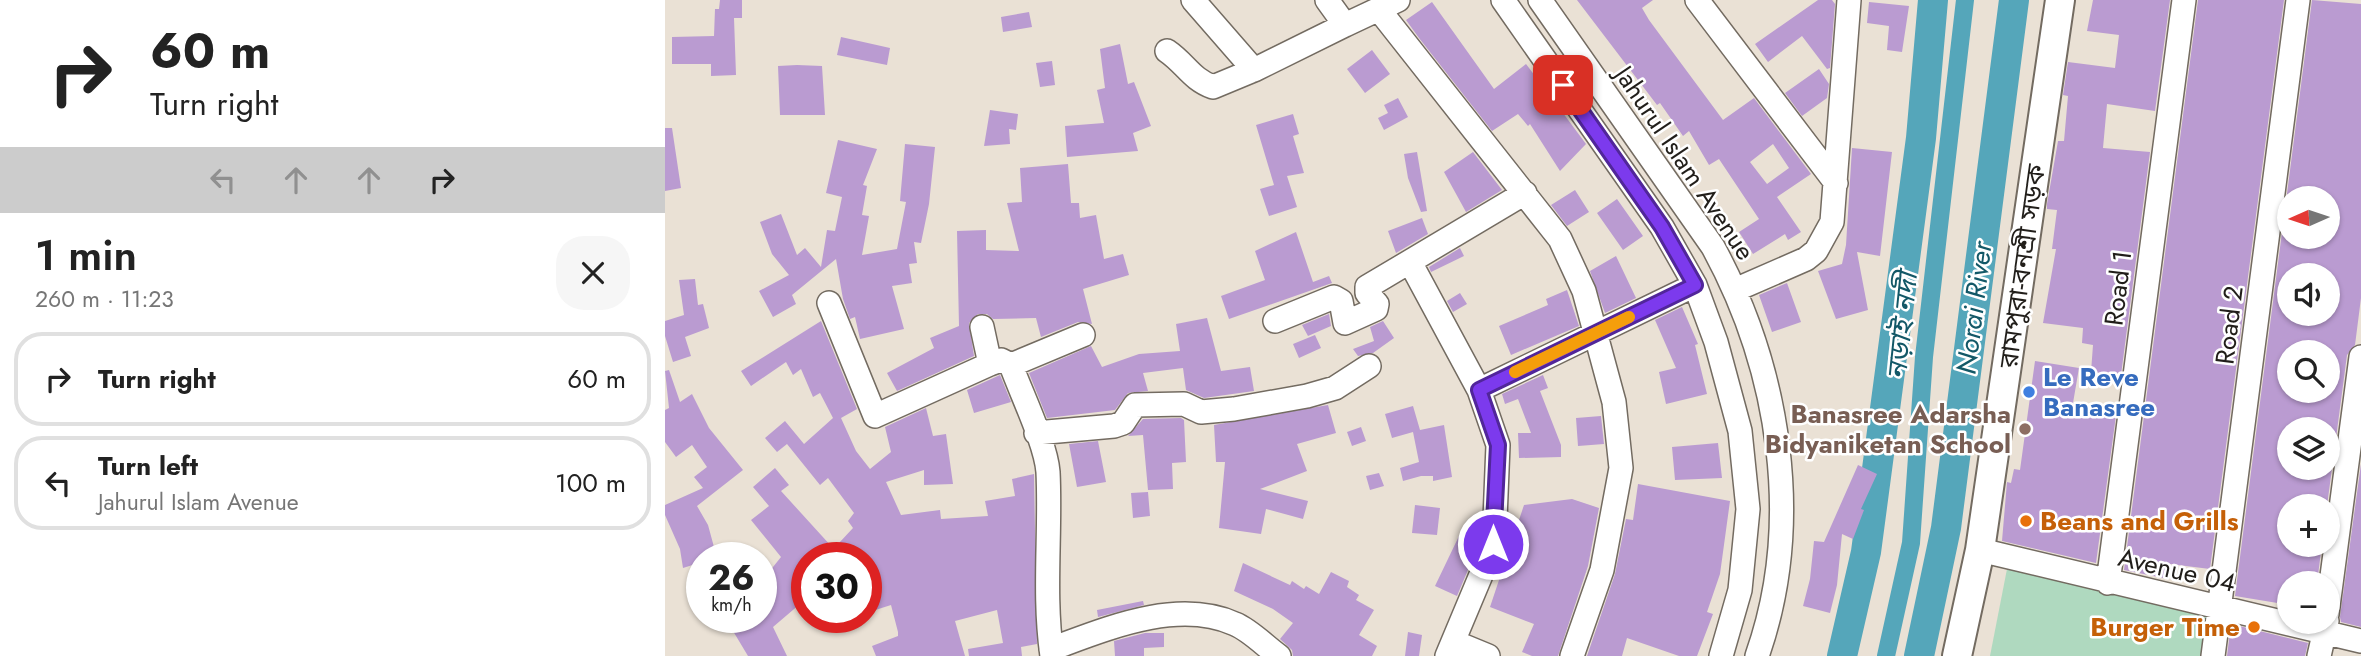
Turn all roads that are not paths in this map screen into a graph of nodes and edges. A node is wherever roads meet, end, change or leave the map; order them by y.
1 (1193, 0) edge
2 (1327, 0) edge
3 (1503, 0) edge
4 (1540, 0) edge
5 (1697, 0) edge
6 (2060, 0) edge
7 (2184, 0) edge
8 (2298, 0) edge
9 (1845, 5) edge
10 (1389, 6) edge
11 (1345, 25) junction
12 (1167, 51) dead end
13 (1254, 70) junction
14 (1836, 183) junction
15 (1525, 193) junction
16 (1410, 262) junction
17 (1695, 285) junction
18 (1735, 290) junction
19 (829, 303) dead end
20 (1275, 321) dead end
21 (982, 327) dead end
22 (1595, 333) junction
23 (1083, 335) dead end
24 (2361, 357) edge
25 (1001, 365) junction
26 (1369, 366) dead end
27 (1479, 390) junction
28 (1036, 433) junction
29 (1980, 550) junction
30 (2333, 571) edge
31 (2108, 583) junction
32 (2221, 608) junction
33 (2277, 616) edge
34 (2340, 630) edge
35 (2324, 634) edge
36 (2361, 641) edge
37 (1450, 649) edge
38 (1052, 652) edge
39 (1279, 656) edge
40 (1488, 656) edge
41 (1572, 656) edge
42 (1721, 656) edge
43 (1757, 656) edge
44 (1957, 656) edge
45 (2213, 656) edge
46 (2319, 656) edge

1 - 13 street
2 - 11 street
3 - 17 street, Jahurul Islam Avenue
4 - 18 street, Jahurul Islam Avenue
5 - 14 street
6 - 29 main road, রামপুরা-বনশ্রী সড়ক
7 - 31 street, Road 1
8 - 32 street, Road 2
9 - 14 street
10 - 11 street
10 - 15 street
11 - 13 street
12 - 13 street
14 - 18 street
15 - 16 street
15 - 22 street
16 - 20 street
16 - 27 street
17 - 22 street
17 - 42 street, Jahurul Islam Avenue
18 - 43 street, Jahurul Islam Avenue
19 - 25 street
21 - 25 street
22 - 27 street
22 - 41 street
23 - 25 street
24 - 30 street
25 - 28 street
26 - 28 street
27 - 37 street
28 - 38 street
29 - 31 street, Avenue 04
29 - 44 main road, রামপুরা-বনশ্রী সড়ক
31 - 32 street, Avenue 04
32 - 33 street, Avenue 04
32 - 45 street, Road 2
34 - 36 street, Avenue 04
35 - 46 street
37 - 40 street
38 - 39 street

